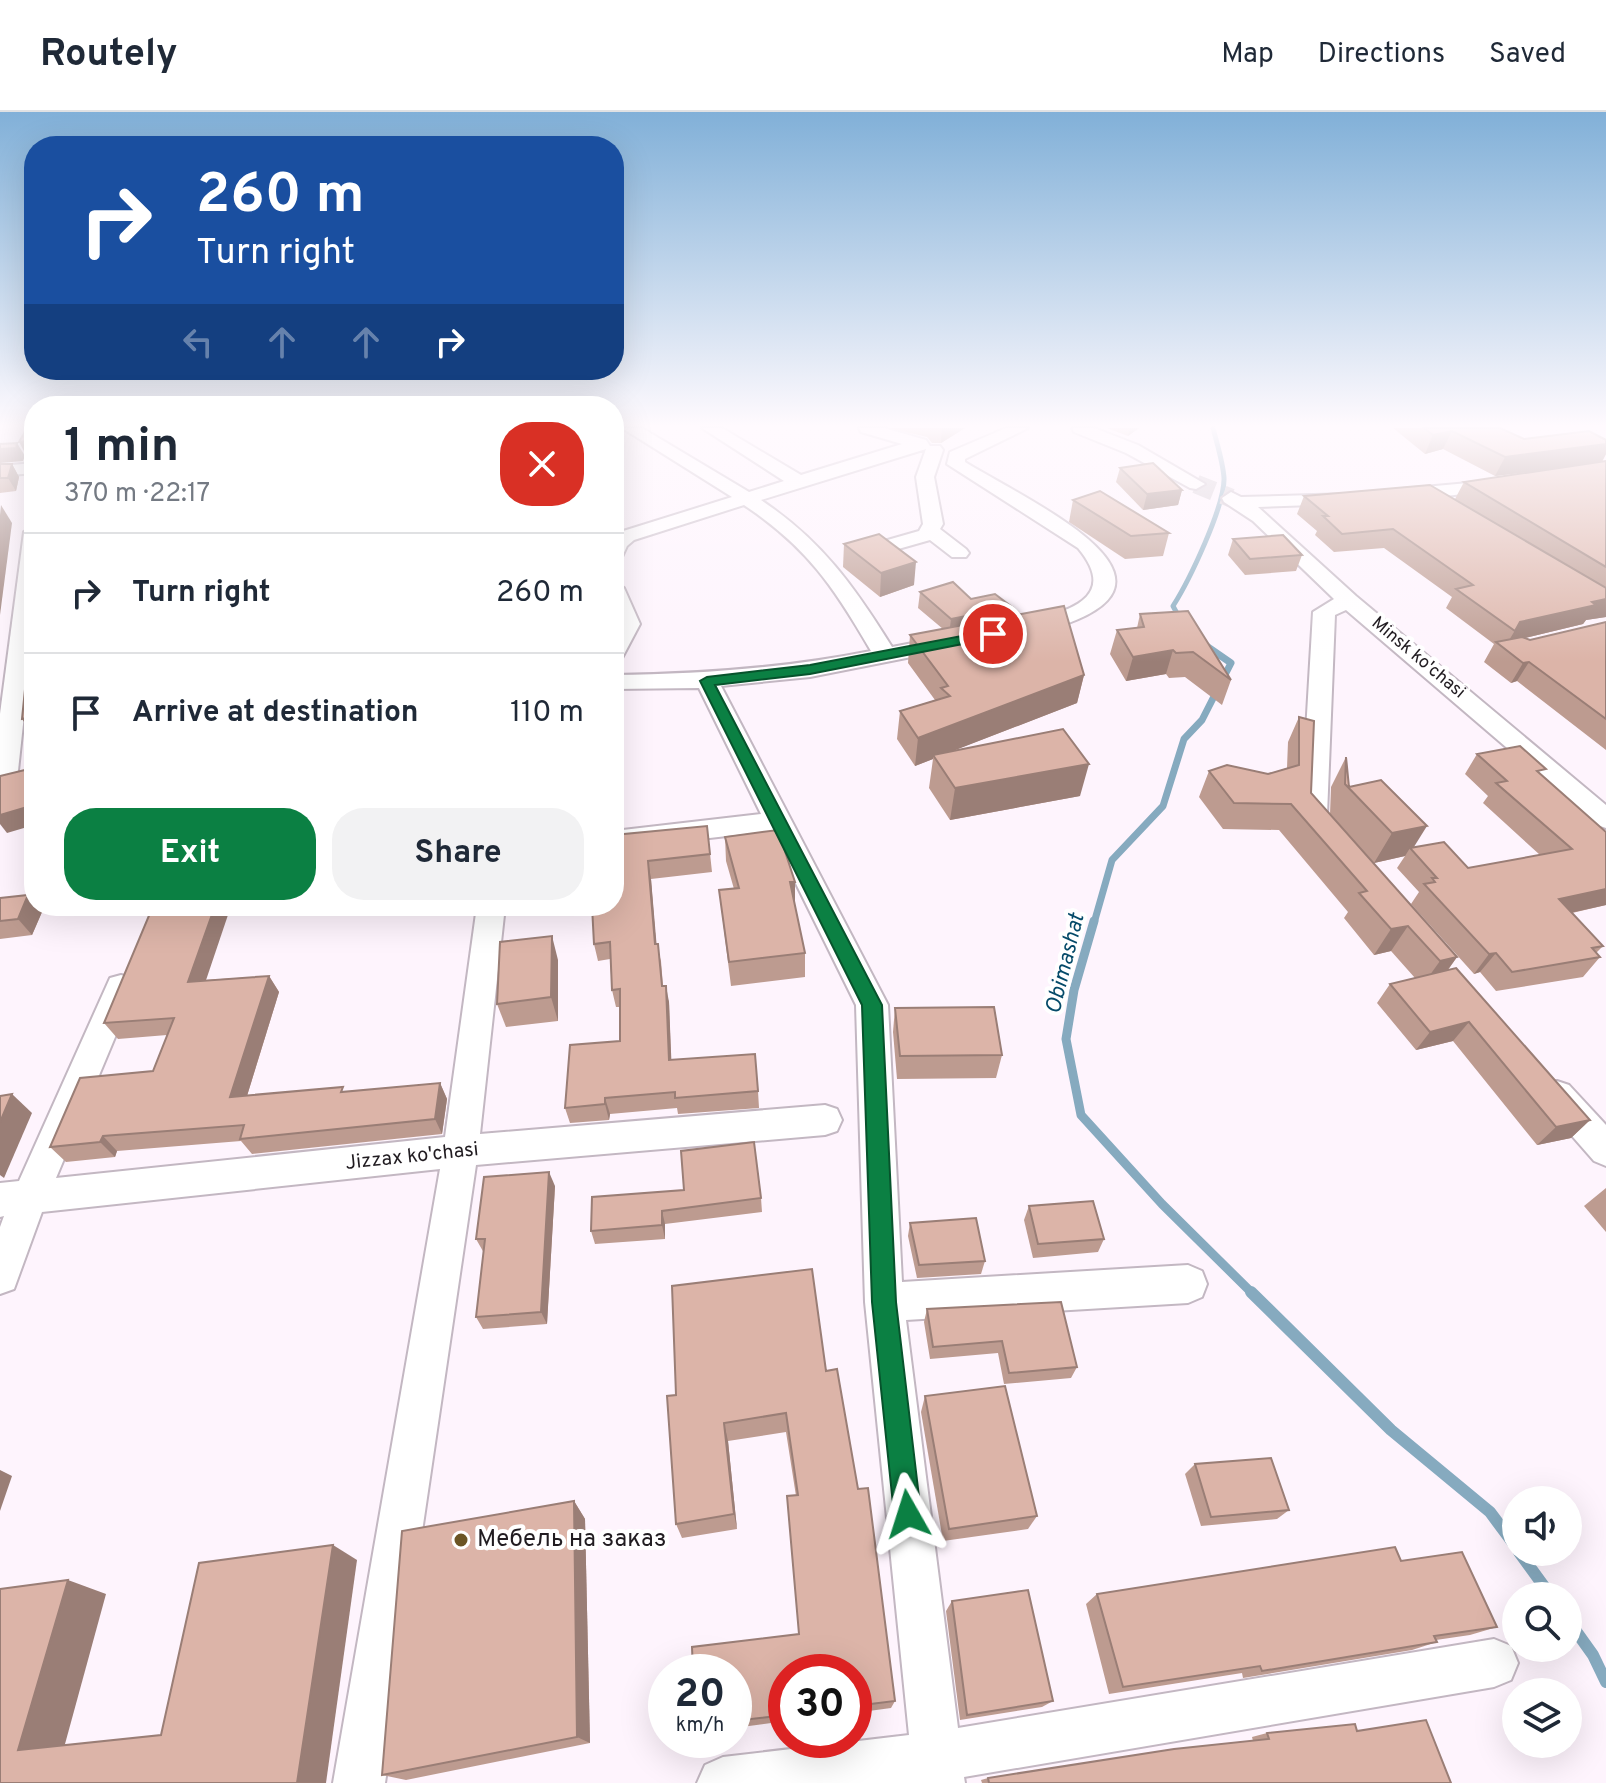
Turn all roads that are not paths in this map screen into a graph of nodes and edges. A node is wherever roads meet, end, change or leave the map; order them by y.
1 (723, 506) edge
2 (755, 506) edge
3 (930, 506) edge
4 (1022, 506) edge
5 (1243, 506) tunnel mouth
6 (1445, 506) edge
7 (1452, 510) edge
8 (929, 530) junction
9 (624, 538) edge
10 (959, 553) dead end
11 (824, 563) junction
12 (1348, 601) junction
13 (24, 610) edge
14 (624, 612) edge
15 (1003, 632) edge
16 (624, 634) edge
17 (974, 638) edge
18 (885, 655) junction
19 (707, 681) junction
20 (624, 682) edge
21 (24, 776) edge
22 (2, 780) edge
23 (1606, 819) edge
24 (779, 821) junction
25 (624, 839) edge
26 (1345, 853) edge
27 (490, 916) edge
28 (131, 965) edge
29 (1543, 1079) edge
30 (825, 1120) dead end
31 (1606, 1150) edge
32 (461, 1151) junction
33 (15, 1200) edge
34 (0, 1276) edge
35 (1188, 1284) dead end
36 (884, 1302) junction
37 (1494, 1663) dead end
38 (937, 1770) edge
39 (359, 1783) edge
40 (723, 1783) edge

1 - 9 street
2 - 11 street
3 - 8 street
4 - 15 street
5 - 12 street, Minsk ko'chasi
6 - 7 street
8 - 10 street
8 - 11 street
11 - 18 street
12 - 23 street, Minsk ko'chasi
12 - 26 street
13 - 22 street
14 - 16 street
17 - 18 street
18 - 19 street
19 - 20 street
19 - 24 street
21 - 22 street
24 - 25 street
24 - 36 street
27 - 32 street
28 - 33 street
29 - 31 street
30 - 32 street, Jizzax ko'chasi
32 - 33 street, Jizzax ko'chasi
32 - 39 street
33 - 34 street
35 - 36 street
36 - 38 street
37 - 38 street
38 - 40 street

